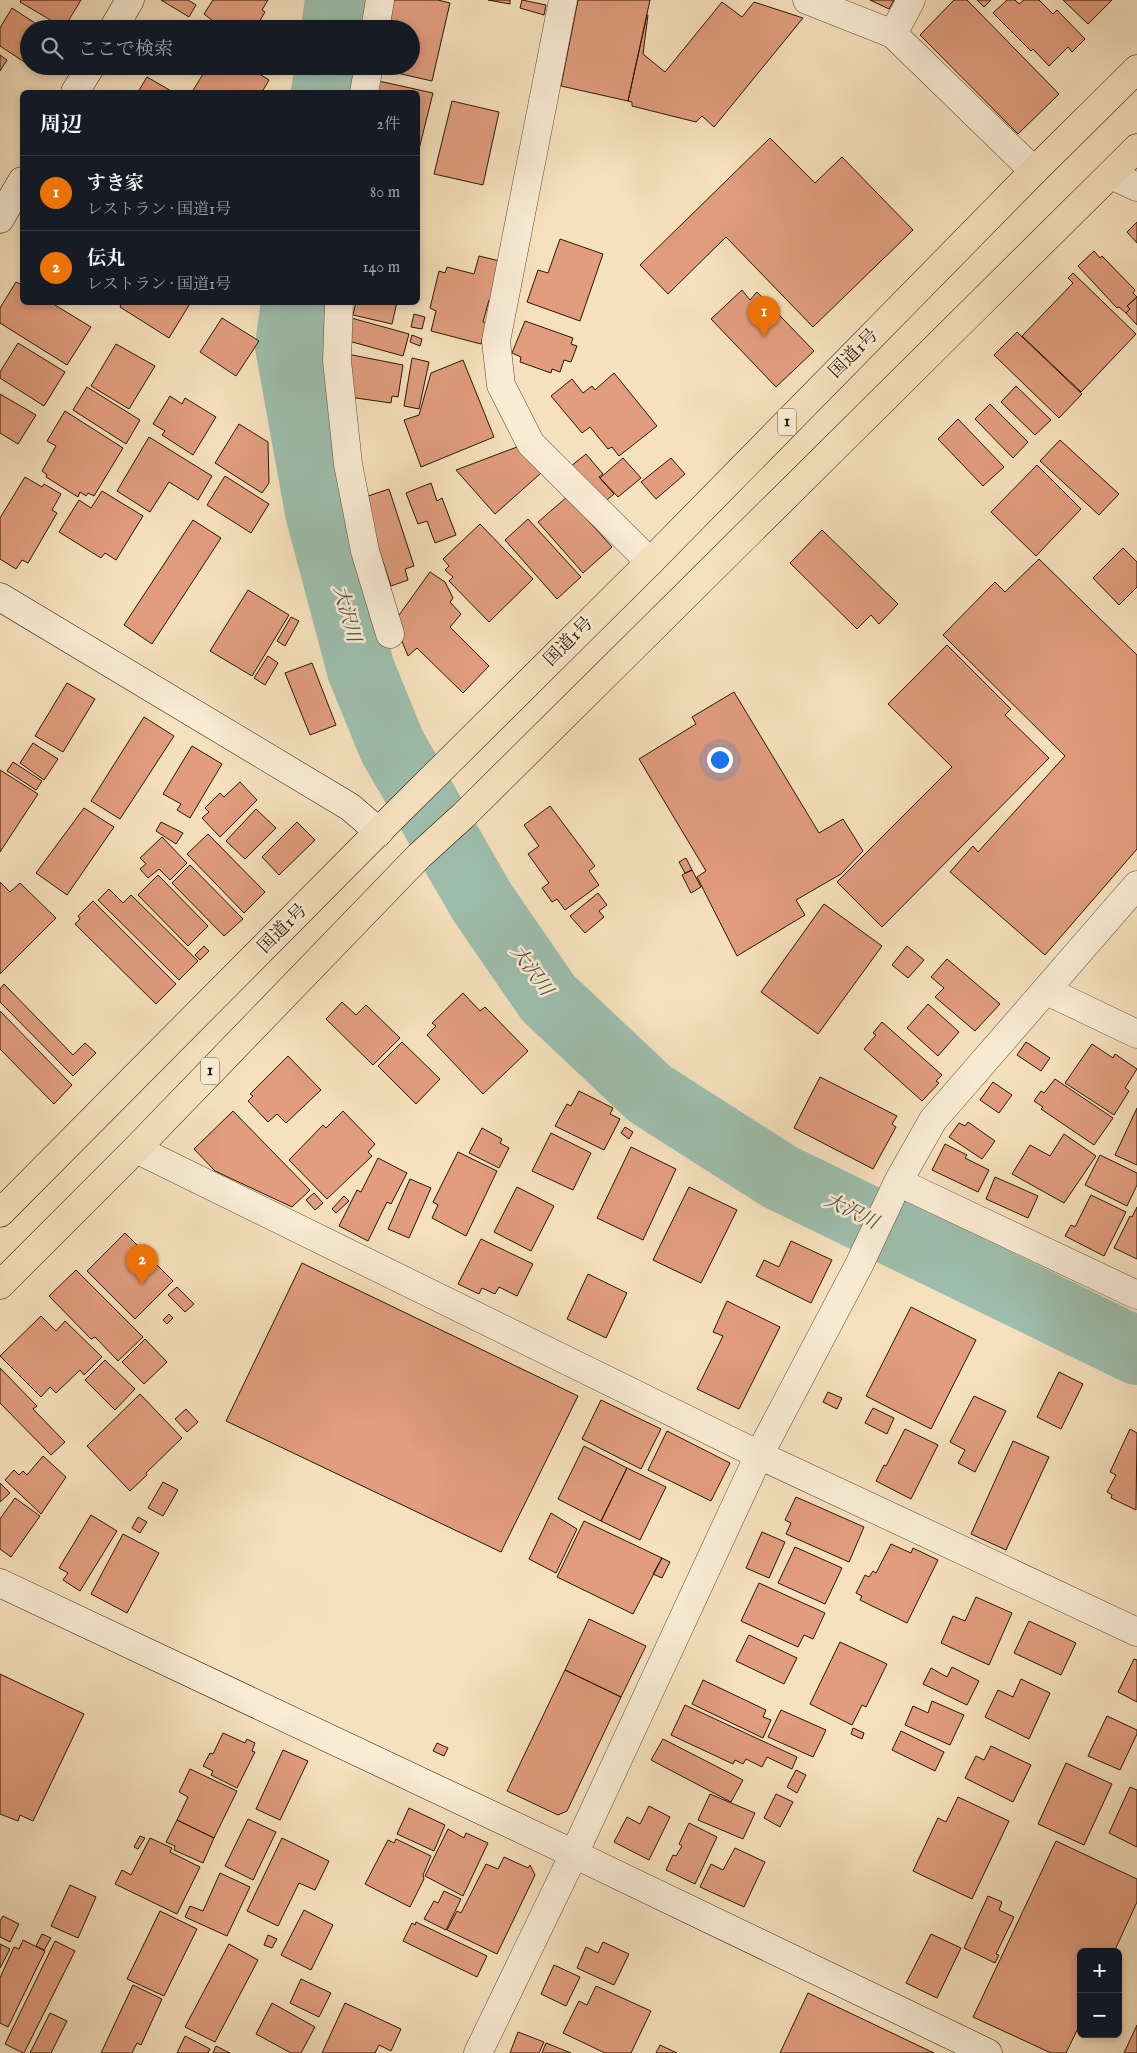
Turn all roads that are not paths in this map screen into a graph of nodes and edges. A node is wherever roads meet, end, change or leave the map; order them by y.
1 (130, 0) edge
2 (380, 0) edge
3 (563, 0) edge
4 (807, 0) edge
5 (911, 0) edge
6 (118, 20) edge
7 (377, 20) edge
8 (894, 34) junction
9 (1137, 69) edge
10 (85, 75) edge
11 (367, 75) edge
12 (76, 90) edge
13 (364, 90) edge
14 (1137, 148) edge
15 (1034, 171) junction
16 (1111, 175) junction
17 (20, 184) edge
18 (1137, 187) edge
19 (0, 219) edge
20 (339, 305) edge
21 (650, 562) junction
22 (0, 596) edge
23 (390, 634) dead end
24 (388, 823) junction
25 (1137, 886) edge
26 (1047, 991) junction
27 (1137, 1034) edge
28 (136, 1149) junction
29 (898, 1182) junction
30 (0, 1213) edge
31 (0, 1285) edge
32 (1137, 1295) edge
33 (759, 1455) junction
34 (0, 1583) edge
35 (1137, 1632) edge
36 (574, 1854) junction
37 (478, 2053) edge
38 (988, 2053) edge

1 - 6 street
2 - 7 street
3 - 21 street
4 - 8 street
5 - 8 street
8 - 15 street
9 - 15 highway, 国道1号 / 1
10 - 12 street
11 - 13 street
14 - 16 highway, 1
15 - 21 highway, 国道1号 / 1
16 - 18 street
16 - 28 highway, 1
17 - 19 street
20 - 23 street
21 - 24 highway, 国道1号 / 1
22 - 24 street
24 - 30 highway, 国道1号 / 1
25 - 26 street
26 - 27 street
26 - 29 street
28 - 31 highway, 1
28 - 33 street
29 - 32 street
29 - 33 street
33 - 35 street
33 - 36 street
34 - 36 street
36 - 37 street
36 - 38 street

